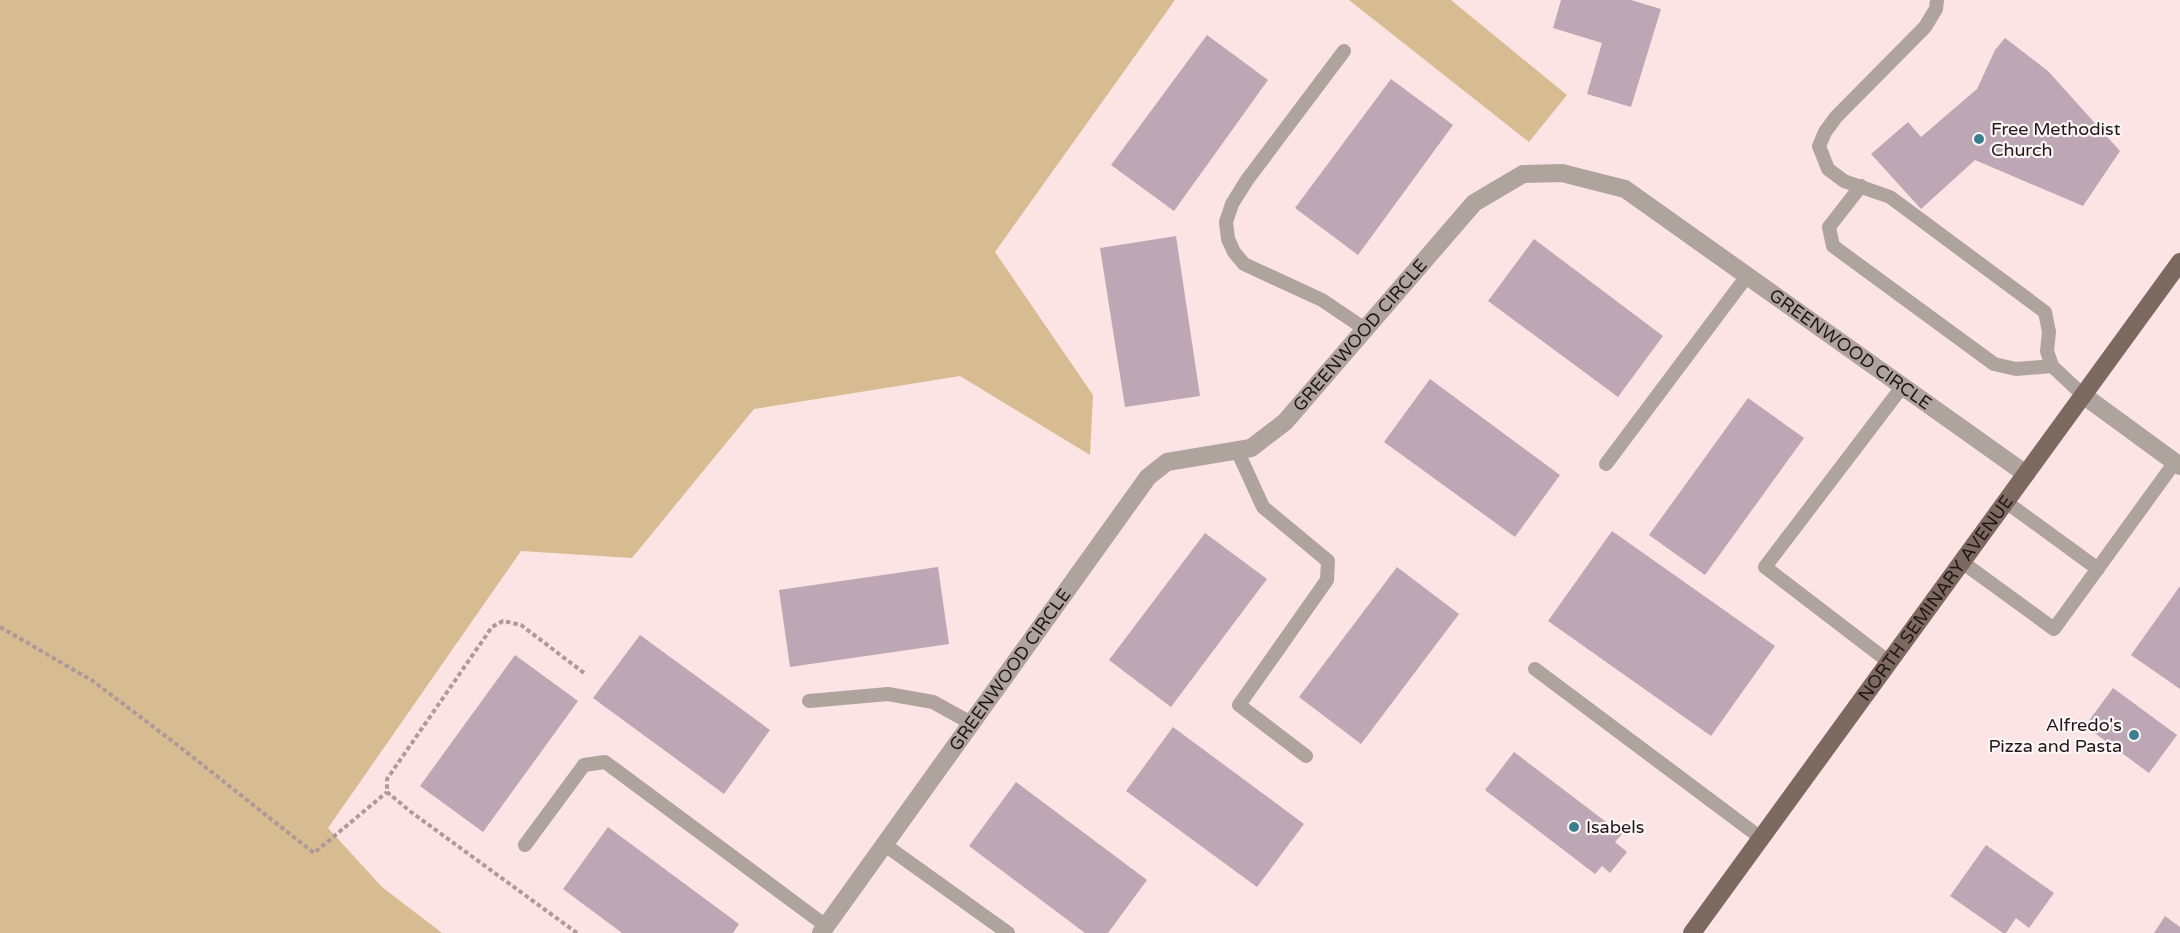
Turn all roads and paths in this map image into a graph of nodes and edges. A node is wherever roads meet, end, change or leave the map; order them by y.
1 (1937, 0) edge
2 (1344, 51) dead end
3 (1861, 186) junction
4 (2180, 262) edge
5 (1747, 276) junction
6 (1365, 329) junction
7 (2052, 366) junction
8 (1902, 387) junction
9 (2083, 395) junction
10 (1237, 450) junction
11 (1606, 464) dead end
12 (2177, 464) edge
13 (2026, 474) junction
14 (2006, 502) junction
15 (1962, 562) junction
16 (2098, 569) junction
17 (0, 627) edge
18 (1889, 662) junction
19 (1535, 669) dead end
20 (584, 673) dead end
21 (809, 701) dead end
22 (971, 723) junction
23 (1306, 756) dead end
24 (387, 792) junction
25 (1761, 838) junction
26 (525, 845) dead end
27 (885, 845) junction
28 (824, 929) edge
29 (577, 933) edge
30 (1008, 933) edge
31 (1692, 933) edge

1 - 3 lane
2 - 6 lane
3 - 7 lane
3 - 7 lane
4 - 9 main road, NORTH SEMINARY AVENUE
5 - 6 street, GREENWOOD CIRCLE
5 - 8 street, GREENWOOD CIRCLE
5 - 11 lane
6 - 10 street, GREENWOOD CIRCLE
7 - 9 lane
8 - 13 street, GREENWOOD CIRCLE
8 - 18 lane
9 - 12 street
9 - 13 main road, NORTH SEMINARY AVENUE
10 - 22 street, GREENWOOD CIRCLE
10 - 23 lane
12 - 16 lane
13 - 14 main road, NORTH SEMINARY AVENUE
14 - 15 main road, NORTH SEMINARY AVENUE
14 - 16 lane
15 - 16 lane
15 - 18 main road, NORTH SEMINARY AVENUE
17 - 24 path
18 - 25 main road, NORTH SEMINARY AVENUE
19 - 25 lane
20 - 24 path
21 - 22 lane
22 - 27 street, GREENWOOD CIRCLE
24 - 29 path
25 - 31 main road, NORTH SEMINARY AVENUE
26 - 28 lane
27 - 28 street, GREENWOOD CIRCLE
27 - 30 lane

